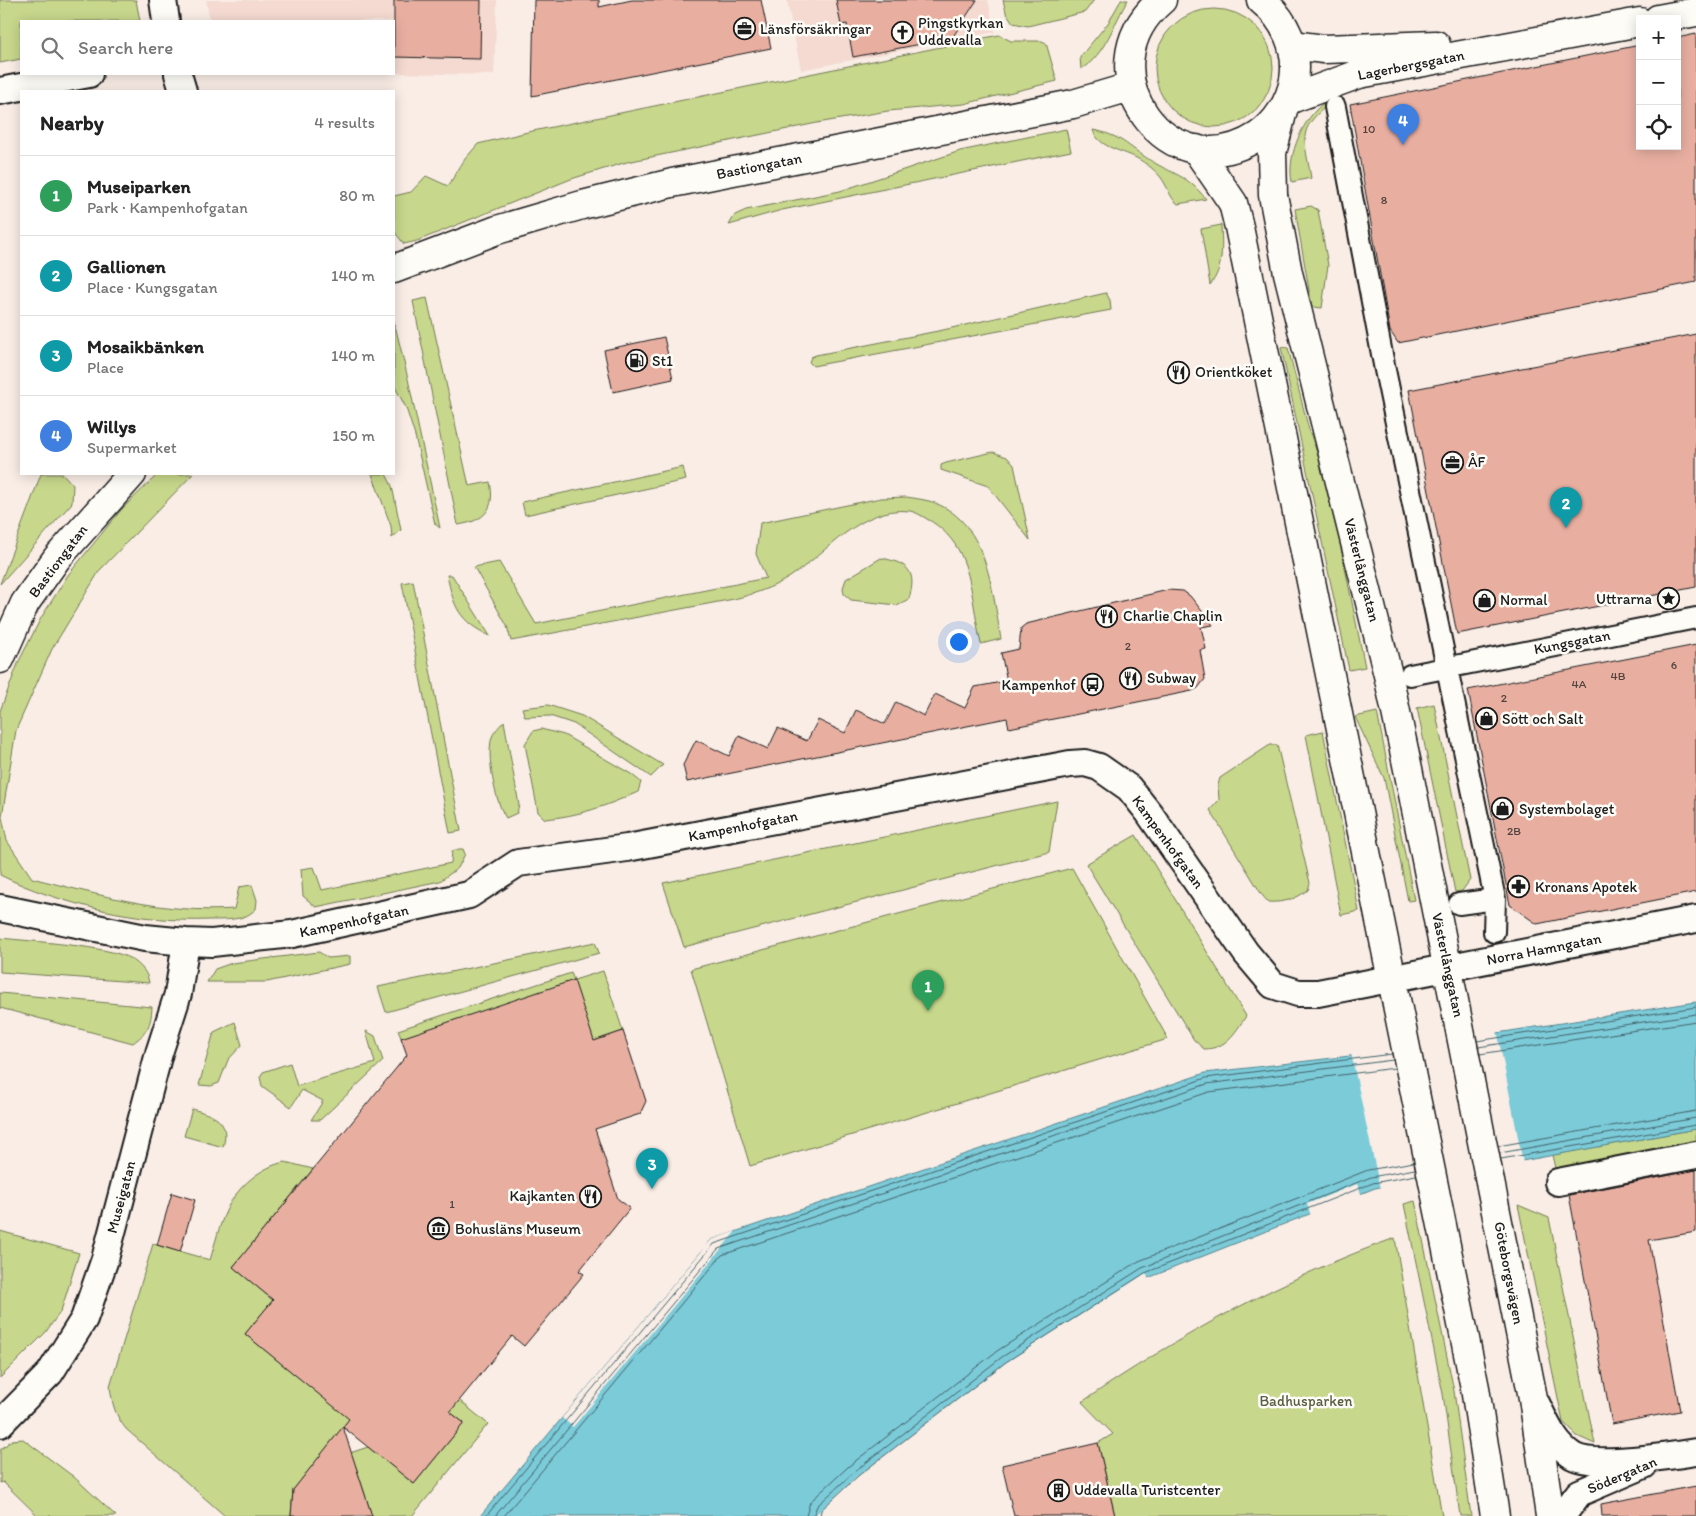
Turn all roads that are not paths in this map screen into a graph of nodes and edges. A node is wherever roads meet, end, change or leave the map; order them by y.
1 (163, 0) edge
2 (1162, 0) edge
3 (1260, 0) edge
4 (1696, 12) edge
5 (1680, 15) edge
6 (166, 20) edge
7 (1636, 23) edge
8 (1537, 40) junction
9 (1292, 45) junction
10 (84, 75) edge
11 (178, 75) edge
12 (1130, 87) junction
13 (183, 90) edge
14 (0, 91) edge
15 (1285, 105) junction
16 (1335, 108) dead end
17 (1196, 149) junction
18 (395, 269) edge
19 (131, 475) edge
20 (1696, 618) edge
21 (0, 659) edge
22 (1447, 667) junction
23 (1410, 675) dead end
24 (1495, 898) junction
25 (1458, 904) dead end
26 (0, 908) edge
27 (1696, 919) edge
28 (1494, 932) dead end
29 (186, 942) junction
30 (1449, 967) junction
31 (1392, 979) junction
32 (1462, 1030) joint
33 (1696, 1155) edge
34 (1558, 1182) dead end
35 (1533, 1398) junction
36 (0, 1424) edge
37 (1696, 1452) edge
38 (1664, 1458) junction
39 (1495, 1516) edge
40 (1550, 1516) edge
41 (1562, 1516) edge

1 - 6 street
2 - 12 main road, Västerlånggatan
3 - 9 main road, Västerlånggatan
4 - 5 main road
7 - 8 main road, Lagerbergsgatan
8 - 9 main road, Lagerbergsgatan
8 - 15 main road, Lagerbergsgatan
9 - 15 main road, Västerlånggatan
10 - 14 street
11 - 13 street
12 - 17 main road, Västerlånggatan
12 - 18 main road, Bastiongatan
15 - 17 main road, Västerlånggatan
15 - 30 main road, Västerlånggatan
16 - 22 street
17 - 31 main road
19 - 21 main road, Bastiongatan
20 - 22 street, Kungsgatan
22 - 23 street, Kungsgatan
22 - 24 street
24 - 25 street
24 - 28 street
26 - 29 street, Kampenhofgatan
27 - 30 street, Norra Hamngatan
29 - 31 street, Kampenhofgatan
29 - 36 street, Museigatan
30 - 31 street, Norra Hamngatan
30 - 32 main road, Västerlånggatan
31 - 39 main road
32 - 35 main road, Göteborgsvägen
33 - 34 street
35 - 38 street, Södergatan
35 - 40 main road, Göteborgsvägen
37 - 38 street, Södergatan
38 - 41 street, Södergatan

